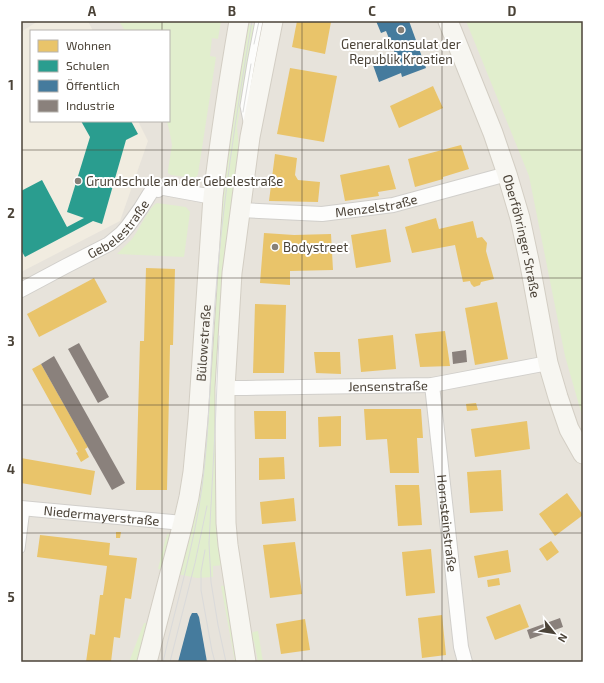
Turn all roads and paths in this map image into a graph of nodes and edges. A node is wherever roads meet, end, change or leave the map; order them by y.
1 (239, 21) edge
2 (259, 21) edge
3 (273, 21) edge
4 (448, 21) edge
5 (250, 137) junction
6 (508, 174) junction
7 (213, 196) junction
8 (241, 210) junction
9 (21, 290) edge
10 (548, 363) junction
11 (432, 384) junction
12 (225, 388) junction
13 (583, 454) edge
14 (24, 508) edge
15 (183, 523) junction
16 (21, 549) edge
17 (147, 662) edge
18 (246, 662) edge
19 (465, 662) edge

1 - 7 main road, Bülowstraße
2 - 5 lane
3 - 5 main road, Bülowstraße
4 - 6 main road, Oberföhringer Straße
5 - 8 main road, Bülowstraße
6 - 8 street, Menzelstraße
6 - 10 main road, Oberföhringer Straße
7 - 9 street, Gebelestraße
7 - 15 main road, Bülowstraße
8 - 12 main road, Bülowstraße
10 - 11 street, Jensenstraße
10 - 13 main road, Oberföhringer Straße
11 - 12 street, Jensenstraße
11 - 19 street, Hornsteinstraße
12 - 18 main road, Bülowstraße
14 - 15 street, Niedermayerstraße
14 - 16 lane
15 - 17 main road, Bülowstraße

